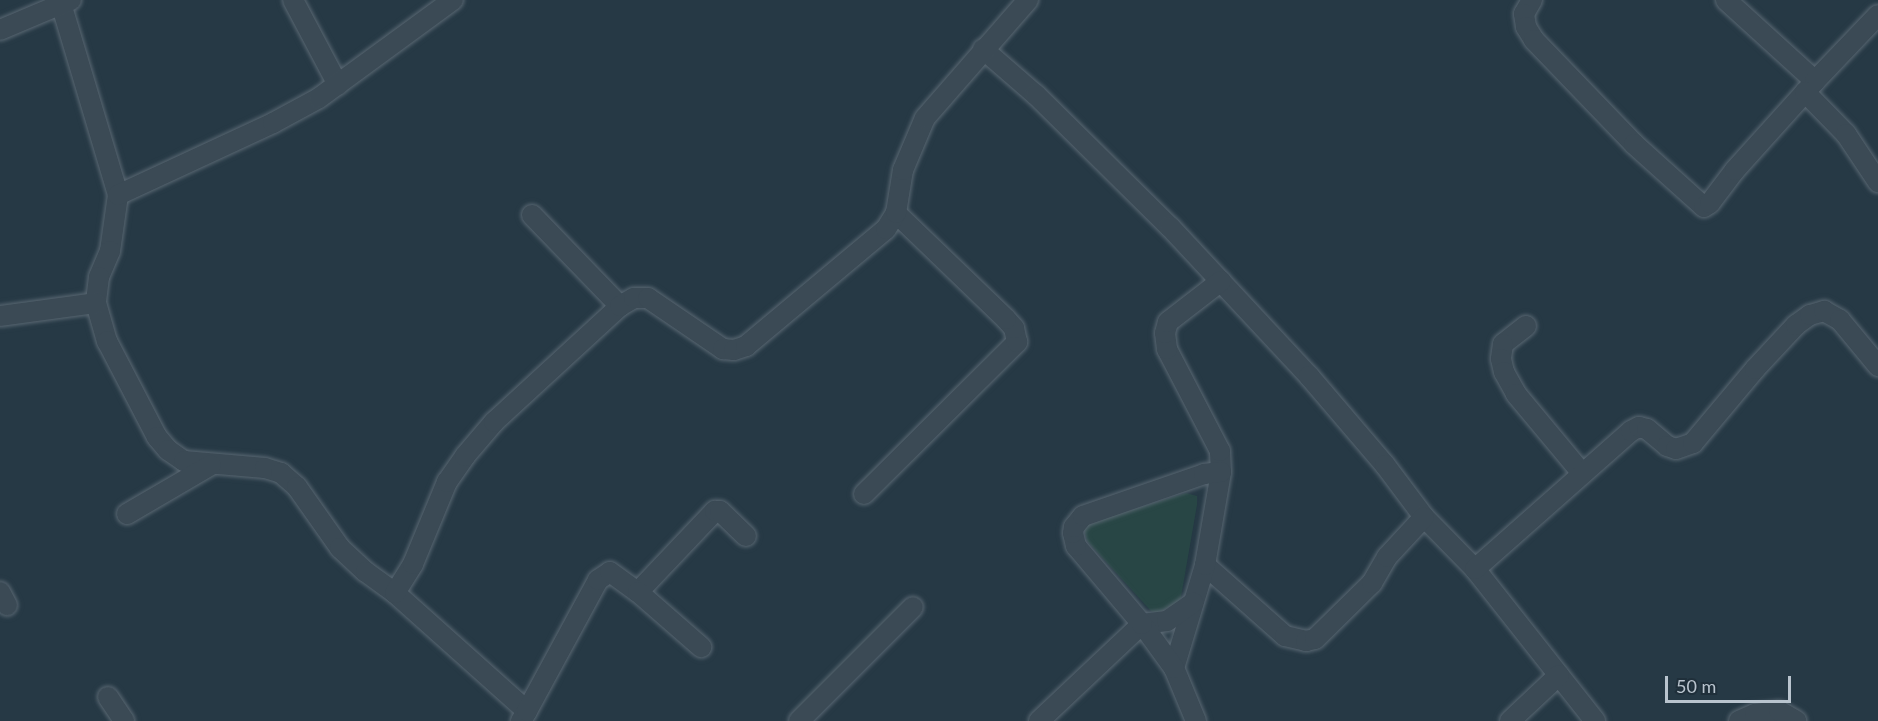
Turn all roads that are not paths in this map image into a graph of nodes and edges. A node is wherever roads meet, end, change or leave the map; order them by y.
1 (293, 0) edge
2 (453, 0) edge
3 (1028, 0) edge
4 (1532, 0) edge
5 (1726, 0) edge
6 (64, 1) edge
7 (1878, 15) edge
8 (0, 30) edge
9 (983, 50) junction
10 (338, 85) junction
11 (1810, 87) junction
12 (1878, 182) edge
13 (118, 195) junction
14 (896, 213) junction
15 (532, 215) dead end
16 (1221, 281) junction
17 (96, 303) junction
18 (620, 306) junction
19 (0, 316) edge
20 (1526, 326) dead end
21 (1878, 366) edge
22 (211, 465) junction
23 (1221, 472) junction
24 (1581, 472) junction
25 (864, 494) dead end
26 (127, 514) dead end
27 (1424, 517) junction
28 (746, 536) dead end
29 (1205, 565) junction
30 (1475, 569) junction
31 (638, 592) junction
32 (394, 593) junction
33 (1193, 603) junction
34 (913, 607) dead end
35 (1142, 624) junction
36 (701, 647) dead end
37 (1174, 668) junction
38 (1559, 675) junction
39 (108, 697) dead end
40 (524, 716) edge
41 (124, 721) edge
42 (800, 721) edge
43 (1039, 721) edge
44 (1196, 721) edge
45 (1510, 721) edge
46 (1595, 721) edge
47 (1739, 721) edge
48 (1796, 721) edge

1 - 10 street
2 - 10 street
3 - 9 street
4 - 11 street
5 - 11 street
6 - 8 street
6 - 13 street
7 - 11 street
9 - 14 street
9 - 16 street
10 - 13 street
11 - 12 street
13 - 17 street
14 - 18 street
14 - 25 street
15 - 18 street
16 - 23 street
16 - 27 street
17 - 19 street
17 - 22 street
18 - 32 street
20 - 24 street
21 - 24 street
22 - 26 street
22 - 32 street
23 - 29 street
23 - 35 street
24 - 30 street
27 - 29 street
27 - 30 street
28 - 31 street
29 - 33 street
30 - 38 street
31 - 36 street
31 - 40 street
32 - 40 street
33 - 35 street
33 - 37 street
34 - 42 street
35 - 37 street
35 - 43 street
37 - 44 street
38 - 45 street
38 - 46 street
39 - 41 street
47 - 48 street

